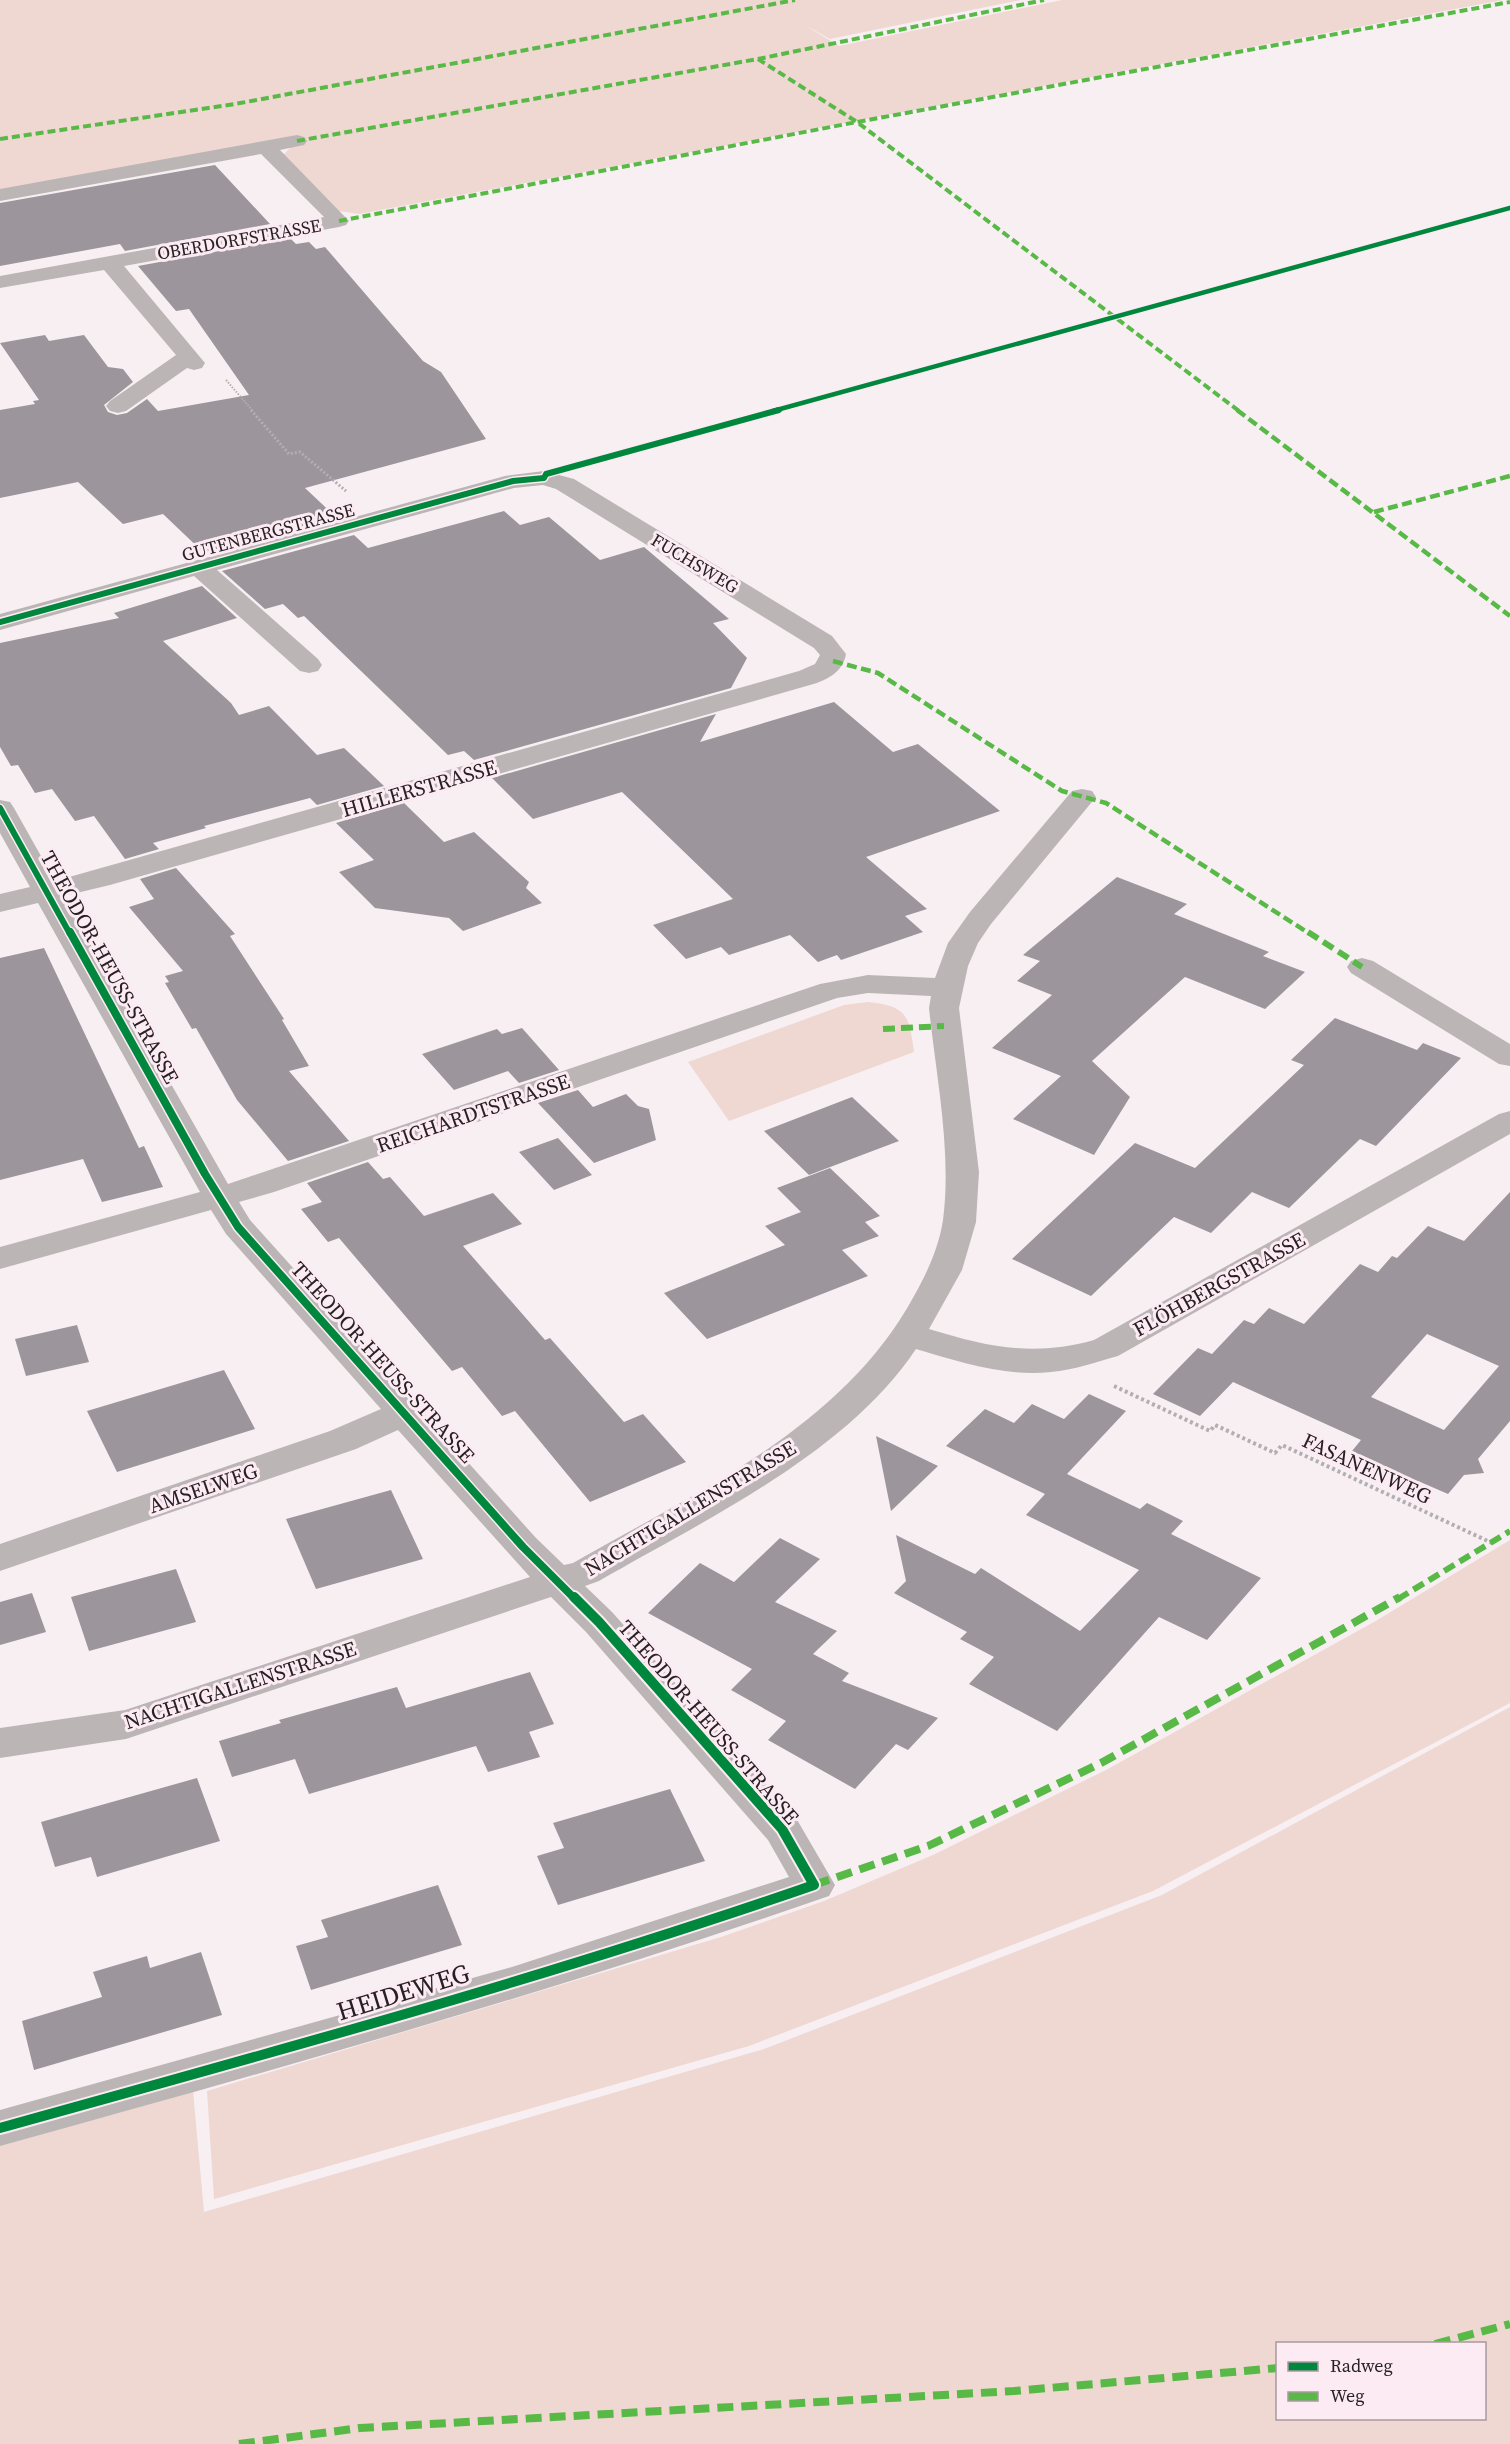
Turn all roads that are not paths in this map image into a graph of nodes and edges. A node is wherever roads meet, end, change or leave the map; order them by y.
1 (297, 141) dead end
2 (267, 148) junction
3 (0, 195) edge
4 (109, 262) junction
5 (0, 282) edge
6 (118, 406) dead end
7 (544, 478) joint
8 (198, 567) junction
9 (0, 621) edge
10 (833, 661) joint
11 (309, 665) dead end
12 (1082, 797) dead end
13 (0, 808) edge
14 (47, 892) junction
15 (0, 903) edge
16 (1362, 967) dead end
17 (946, 988) junction
18 (1510, 1057) edge
19 (1510, 1121) edge
20 (219, 1197) junction
21 (0, 1258) edge
22 (909, 1335) junction
23 (404, 1413) junction
24 (0, 1558) edge
25 (557, 1581) junction
26 (0, 1743) edge
27 (814, 1885) joint
28 (0, 2128) edge

1 - 2 street
2 - 3 street
2 - 4 street, OBERDORFSTRASSE
4 - 5 street, OBERDORFSTRASSE
4 - 6 street
7 - 8 street, GUTENBERGSTRASSE
7 - 10 street, FUCHSWEG
8 - 9 street, GUTENBERGSTRASSE
8 - 11 street
10 - 14 street, HILLERSTRASSE
12 - 17 street, NACHTIGALLENSTRASSE
13 - 14 street, THEODOR-HEUSS-STRASSE
14 - 15 street, HILLERSTRASSE
14 - 20 street, THEODOR-HEUSS-STRASSE
16 - 18 street
17 - 20 street, REICHARDTSTRASSE
17 - 22 street, NACHTIGALLENSTRASSE
19 - 22 street, FLÖHBERGSTRASSE
20 - 21 street, REICHARDTSTRASSE
20 - 23 street, THEODOR-HEUSS-STRASSE
22 - 25 street, NACHTIGALLENSTRASSE
23 - 24 street, AMSELWEG
23 - 25 street, THEODOR-HEUSS-STRASSE
25 - 26 street, NACHTIGALLENSTRASSE
25 - 27 street, THEODOR-HEUSS-STRASSE
27 - 28 street, HEIDEWEG

